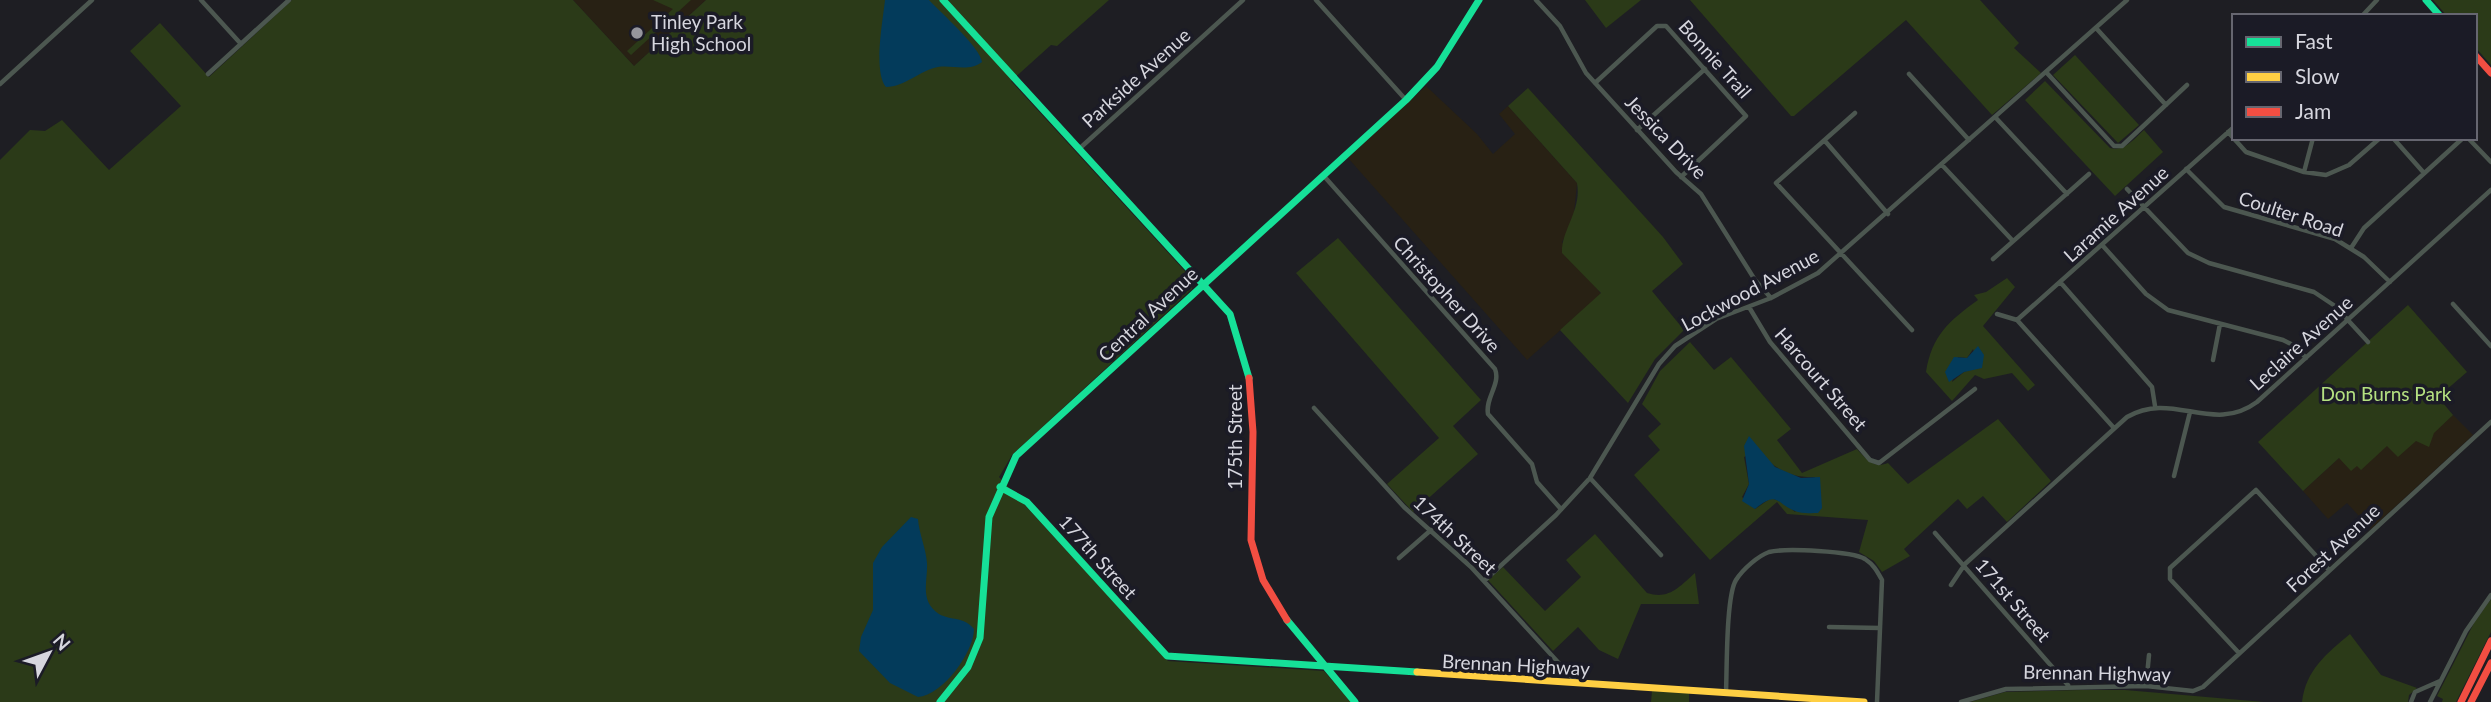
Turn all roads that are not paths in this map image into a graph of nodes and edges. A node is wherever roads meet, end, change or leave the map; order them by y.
1 (92, 0) edge
2 (201, 0) edge
3 (289, 0) edge
4 (943, 0) edge
5 (1243, 0) edge
6 (1316, 0) edge
7 (1479, 0) edge
8 (1536, 0) edge
9 (2127, 0) edge
10 (2377, 0) edge
11 (2426, 0) edge
12 (2364, 14) edge
13 (2438, 14) edge
14 (2096, 28) junction
15 (241, 44) junction
16 (2477, 57) edge
17 (1705, 69) junction
18 (2046, 72) junction
19 (2491, 72) edge
20 (208, 74) dead end
21 (1909, 74) dead end
22 (1595, 83) junction
23 (0, 84) edge
24 (2187, 85) dead end
25 (1406, 100) junction
26 (2166, 105) junction
27 (1855, 113) dead end
28 (1996, 117) junction
29 (2232, 129) edge
30 (1637, 130) junction
31 (2228, 132) junction
32 (2232, 136) edge
33 (1969, 140) junction
34 (2235, 140) edge
35 (2312, 140) edge
36 (2379, 140) edge
37 (2395, 140) edge
38 (2464, 140) edge
39 (2468, 140) edge
40 (1825, 141) junction
41 (1079, 149) junction
42 (2491, 162) edge
43 (1942, 165) junction
44 (2186, 169) junction
45 (2304, 172) junction
46 (2424, 173) junction
47 (2089, 174) dead end
48 (1323, 175) junction
49 (1681, 177) junction
50 (2127, 189) dead end
51 (2491, 190) edge
52 (2067, 194) junction
53 (2144, 208) junction
54 (1888, 214) junction
55 (2013, 241) junction
56 (2102, 246) junction
57 (2351, 248) junction
58 (1841, 256) junction
59 (1993, 259) dead end
60 (2390, 282) junction
61 (1204, 284) junction
62 (2061, 284) junction
63 (1771, 298) junction
64 (2453, 304) dead end
65 (1749, 307) junction
66 (1997, 314) dead end
67 (2017, 320) junction
68 (2348, 320) junction
69 (2220, 324) junction
70 (1912, 330) dead end
71 (2368, 342) dead end
72 (2491, 346) edge
73 (2306, 358) junction
74 (2213, 360) dead end
75 (1975, 389) dead end
76 (2155, 406) junction
77 (1314, 408) dead end
78 (2190, 412) junction
79 (2491, 422) edge
80 (2114, 428) junction
81 (2174, 476) dead end
82 (1590, 478) junction
83 (1000, 487) junction
84 (1560, 508) junction
85 (1431, 530) junction
86 (1935, 533) dead end
87 (1661, 555) dead end
88 (1399, 558) dead end
89 (1965, 564) junction
90 (2329, 570) junction
91 (1484, 581) junction
92 (1951, 585) dead end
93 (2491, 595) edge
94 (1829, 627) dead end
95 (1880, 628) junction
96 (2491, 641) edge
97 (2239, 653) junction
98 (2149, 654) dead end
99 (1167, 656) joint
100 (2491, 663) edge
101 (1325, 668) junction
102 (2441, 681) junction
103 (1577, 684) junction
104 (2069, 685) junction
105 (2146, 686) junction
106 (2193, 691) joint
107 (1726, 692) junction
108 (940, 702) edge
109 (1355, 702) edge
110 (1864, 702) edge
111 (1877, 702) edge
112 (1961, 702) edge
113 (2411, 702) edge
114 (2430, 702) edge
115 (2461, 702) edge
116 (2471, 702) edge

1 - 23 street
2 - 15 street
3 - 15 street
4 - 41 street, 175th Street
5 - 41 street, Parkside Avenue
6 - 25 street
7 - 25 street, Central Avenue
8 - 22 street, Jessica Drive
9 - 14 street, Lockwood Avenue
10 - 12 street
11 - 13 street
14 - 18 street, Lockwood Avenue
14 - 26 street
15 - 20 street
16 - 19 street
17 - 22 street, Bonnie Trail
17 - 30 street
17 - 49 street, Bonnie Trail
18 - 26 street
18 - 28 street, Lockwood Avenue
21 - 33 street
22 - 30 street, Jessica Drive
24 - 26 street
25 - 48 street, Central Avenue
27 - 40 street
28 - 33 street, Lockwood Avenue
28 - 52 street
29 - 31 street, Laramie Avenue
30 - 49 street, Jessica Drive
31 - 32 street
31 - 44 street, Laramie Avenue
33 - 43 street, Lockwood Avenue
34 - 45 street
35 - 45 street
36 - 45 street
37 - 46 street
38 - 46 street
39 - 42 street
40 - 54 street
40 - 58 street
41 - 61 street, 175th Street
43 - 54 street, Lockwood Avenue
43 - 55 street
44 - 53 street, Laramie Avenue
44 - 57 street, Coulter Road
46 - 57 street
47 - 52 street
48 - 61 street, Central Avenue
48 - 84 street, Christopher Drive
49 - 63 street, Jessica Drive
50 - 53 street
51 - 60 street, Leclaire Avenue
52 - 55 street
53 - 56 street, Laramie Avenue
53 - 68 street
54 - 58 street, Lockwood Avenue
55 - 59 street
56 - 62 street, Laramie Avenue
56 - 69 street
57 - 60 street, Coulter Road
58 - 63 street, Lockwood Avenue
58 - 70 street
60 - 68 street, Leclaire Avenue
61 - 83 street, Central Avenue
61 - 101 street, 175th Street
62 - 67 street, Laramie Avenue
62 - 76 street
63 - 65 street, Lockwood Avenue
64 - 72 street
65 - 75 street, Harcourt Street
65 - 82 street, Lockwood Avenue
66 - 67 street
67 - 80 street
68 - 71 street
68 - 73 street, Leclaire Avenue
69 - 73 street
69 - 74 street
73 - 78 street, Leclaire Avenue
76 - 78 street, Leclaire Avenue
76 - 80 street
77 - 85 street, 174th Street
78 - 81 street
79 - 90 street, Forest Avenue
80 - 89 street
82 - 84 street, Lockwood Avenue
82 - 87 street
83 - 99 street, 177th Street
83 - 108 street, Central Avenue
84 - 91 street, Lockwood Avenue
85 - 88 street
85 - 91 street, 174th Street
86 - 89 street, 171st Street
89 - 92 street
89 - 104 street, 171st Street
90 - 97 street, Forest Avenue
90 - 97 street
91 - 103 street, 174th Street
93 - 102 street
94 - 95 street
95 - 107 street
95 - 111 street
96 - 115 street
97 - 106 street, Forest Avenue
98 - 105 street
99 - 101 street, Brennan Highway
100 - 116 street
101 - 103 street, Brennan Highway
101 - 109 street, 175th Street
102 - 113 street
102 - 114 street
103 - 107 street, Brennan Highway
104 - 105 street, Brennan Highway
104 - 112 street, Brennan Highway
105 - 106 street, Brennan Highway
107 - 110 street, Brennan Highway

